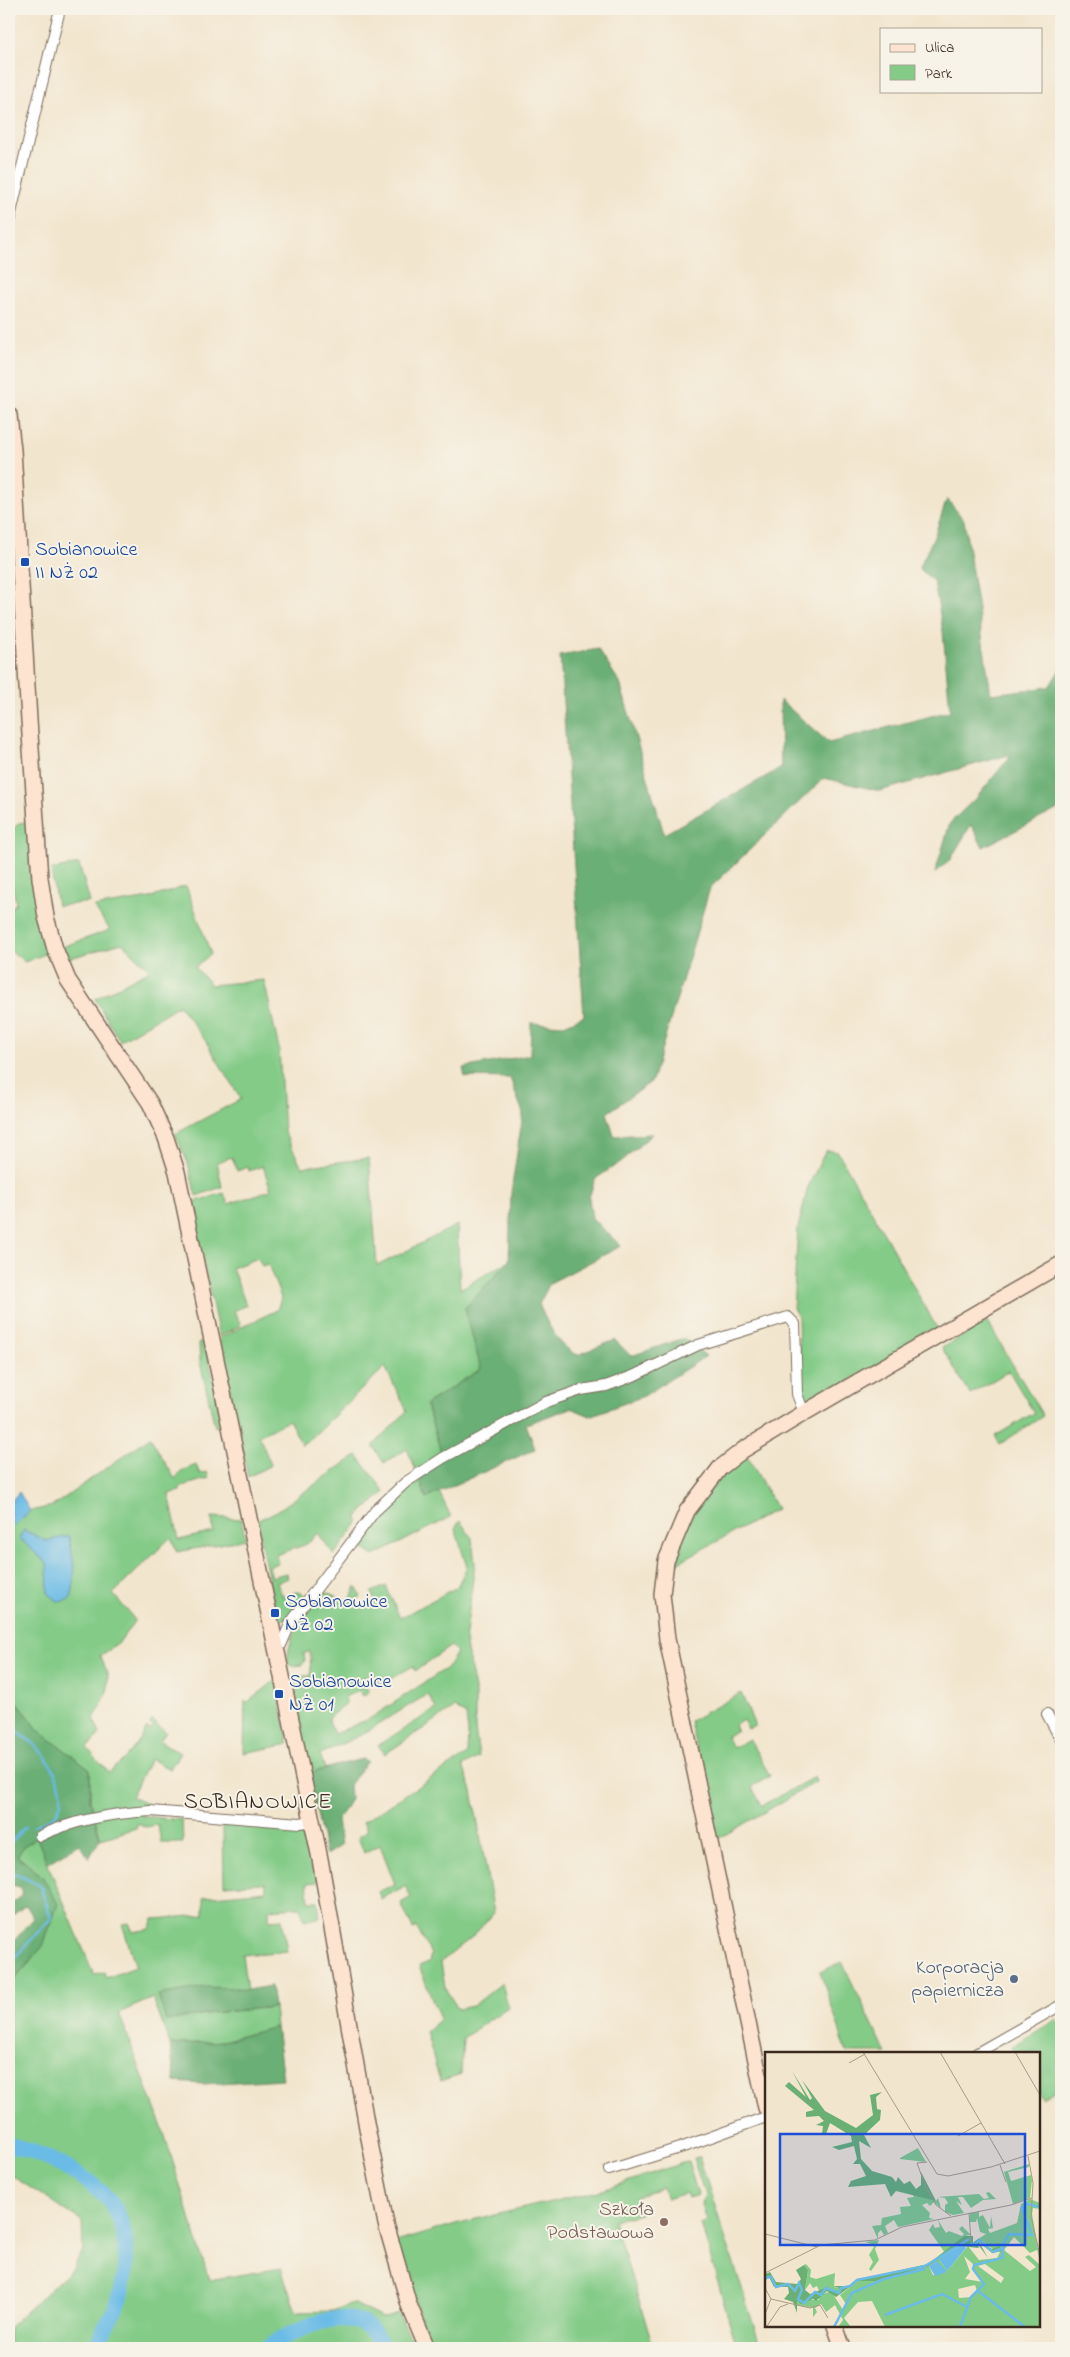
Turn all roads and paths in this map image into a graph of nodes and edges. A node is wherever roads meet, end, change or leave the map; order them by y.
1 (60, 9) edge
2 (9, 221) edge
3 (9, 415) edge
4 (1061, 1264) edge
5 (804, 1413) junction
6 (271, 1621) junction
7 (291, 1622) junction
8 (276, 1648) junction
9 (1047, 1714) dead end
10 (1061, 1740) edge
11 (312, 1821) junction
12 (40, 1836) dead end
13 (1061, 2004) edge
14 (979, 2052) edge
15 (765, 2103) edge
16 (765, 2117) edge
17 (609, 2170) dead end
18 (835, 2327) edge
19 (427, 2348) edge
20 (843, 2348) edge

1 - 2 street
3 - 6 street
4 - 5 street
5 - 7 street
5 - 15 street
6 - 7 street
6 - 8 street
7 - 8 street
8 - 11 street
9 - 10 street
11 - 12 street
11 - 19 street
13 - 14 street
16 - 17 street
18 - 20 street

